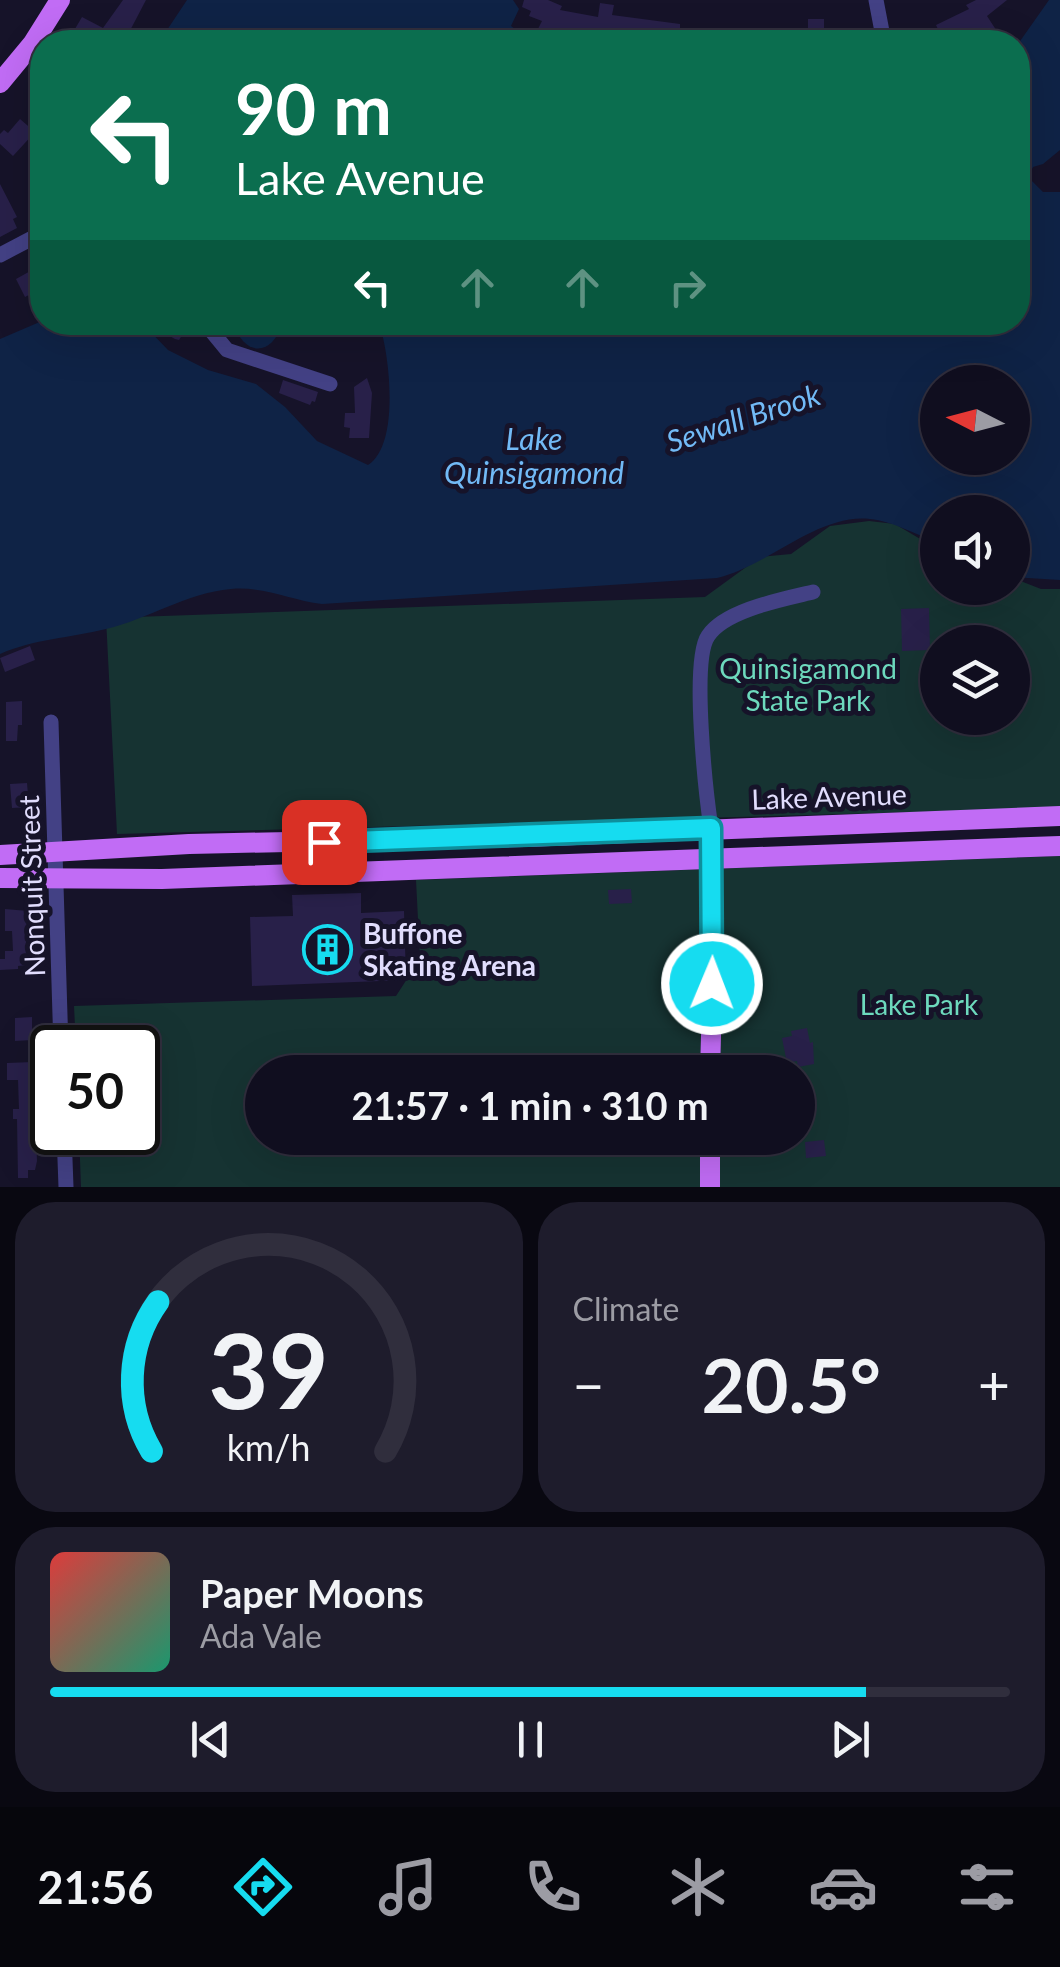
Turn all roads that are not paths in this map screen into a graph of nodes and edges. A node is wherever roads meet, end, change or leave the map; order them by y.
1 (59, 0) edge
2 (876, 0) edge
3 (41, 30) edge
4 (882, 30) edge
5 (30, 47) edge
6 (0, 83) edge
7 (30, 239) edge
8 (0, 255) edge
9 (215, 335) edge
10 (330, 384) dead end
11 (813, 592) dead end
12 (51, 722) dead end
13 (1060, 816) edge
14 (711, 828) junction
15 (1060, 846) edge
16 (55, 851) junction
17 (0, 855) edge
18 (713, 858) junction
19 (56, 877) junction
20 (0, 878) edge
21 (60, 1025) edge
22 (710, 1055) edge
23 (65, 1155) edge
24 (710, 1155) edge
25 (66, 1187) edge
26 (710, 1187) edge

1 - 3 main road
2 - 4 street
5 - 6 main road
7 - 8 street
9 - 10 street
11 - 14 street
12 - 16 street, Nonquit Street
13 - 14 main road, Lake Avenue
14 - 16 main road, Lake Avenue
14 - 18 main road
15 - 18 main road
16 - 17 main road, Lake Avenue
16 - 19 street, Nonquit Street
18 - 19 main road
18 - 22 main road
19 - 20 main road
19 - 21 street, Nonquit Street
23 - 25 street
24 - 26 main road

